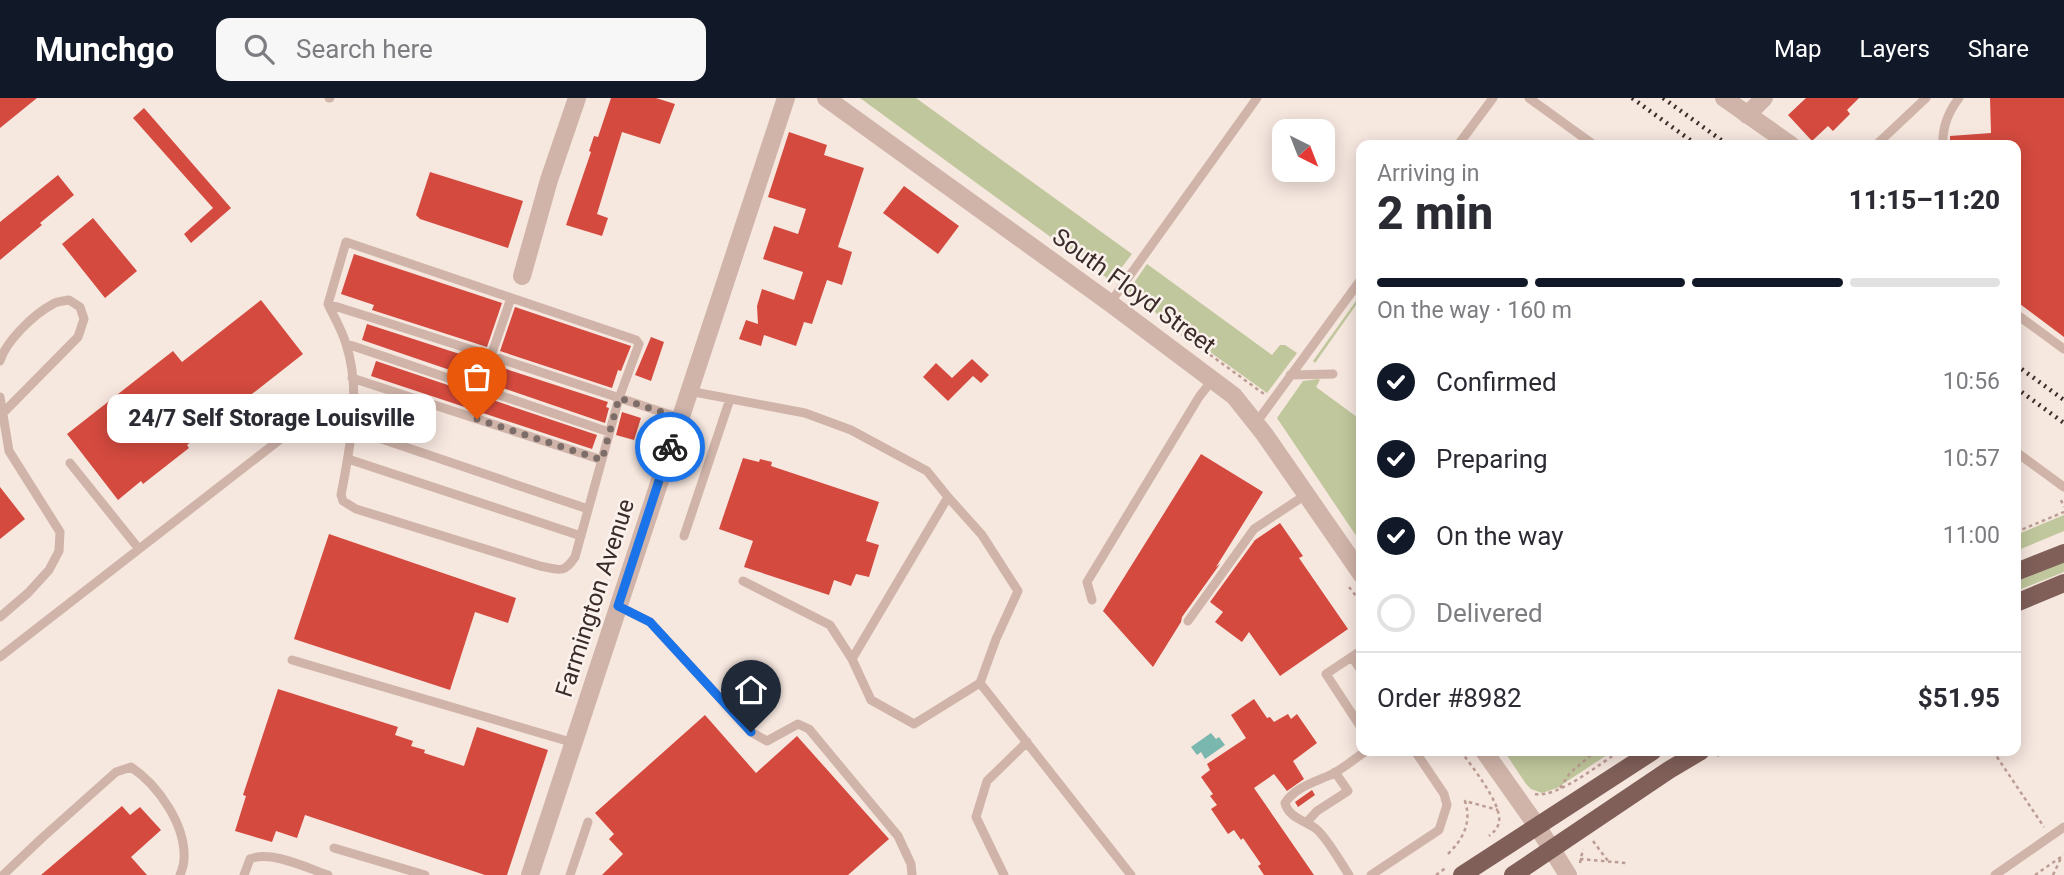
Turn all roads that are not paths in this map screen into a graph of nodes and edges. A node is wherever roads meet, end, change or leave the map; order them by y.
1 (577, 98) edge
2 (786, 98) edge
3 (826, 98) edge
4 (1257, 98) edge
5 (1493, 98) edge
6 (1529, 98) edge
7 (1724, 98) edge
8 (1764, 98) edge
9 (1926, 98) edge
10 (1959, 98) edge
11 (1747, 115) junction
12 (1462, 140) edge
13 (1587, 140) edge
14 (1784, 140) edge
15 (1880, 140) edge
16 (1942, 140) edge
17 (522, 276) dead end
18 (1356, 286) edge
19 (511, 298) junction
20 (1110, 303) junction
21 (328, 304) junction
22 (2021, 318) edge
23 (346, 344) junction
24 (2064, 349) edge
25 (491, 356) junction
26 (0, 362) edge
27 (1333, 374) dead end
28 (1290, 376) junction
29 (352, 378) junction
30 (1213, 379) junction
31 (689, 391) junction
32 (0, 397) edge
33 (619, 398) junction
34 (730, 399) junction
35 (2, 414) junction
36 (680, 418) junction
37 (1256, 423) junction
38 (300, 424) dead end
39 (352, 429) junction
40 (610, 432) junction
41 (2021, 456) edge
42 (348, 459) junction
43 (602, 460) junction
44 (71, 463) dead end
45 (2064, 487) edge
46 (1307, 494) junction
47 (948, 497) junction
48 (589, 509) junction
49 (581, 536) junction
50 (684, 536) dead end
51 (139, 549) junction
52 (2064, 553) edge
53 (1356, 566) edge
54 (2021, 570) edge
55 (743, 581) dead end
56 (2064, 583) edge
57 (1092, 600) dead end
58 (2021, 601) edge
59 (618, 606) junction
60 (0, 617) edge
61 (1188, 621) dead end
62 (1356, 654) edge
63 (0, 657) edge
64 (1352, 657) junction
65 (852, 659) junction
66 (292, 660) dead end
67 (1356, 663) edge
68 (981, 683) junction
69 (1356, 720) edge
70 (1027, 742) junction
71 (574, 743) junction
72 (1359, 756) edge
73 (1418, 756) edge
74 (1488, 756) edge
75 (1645, 756) edge
76 (1693, 756) edge
77 (1335, 772) junction
78 (588, 822) dead end
79 (1306, 823) junction
80 (1537, 826) junction
81 (2064, 827) edge
82 (334, 848) dead end
83 (1552, 849) junction
84 (1459, 868) edge
85 (533, 874) edge
86 (4, 875) edge
87 (180, 875) edge
88 (244, 875) edge
89 (328, 875) edge
90 (425, 875) edge
91 (570, 875) edge
92 (912, 875) edge
93 (1004, 875) edge
94 (1131, 875) edge
95 (1349, 875) edge
96 (1371, 875) edge
97 (1513, 875) edge
98 (1568, 875) edge
99 (1995, 875) edge

1 - 17 street
2 - 31 street, Farmington Avenue
3 - 20 street, South Floyd Street
4 - 20 lane
5 - 12 lane
6 - 13 lane
7 - 11 street
8 - 11 street
9 - 15 lane
10 - 16 lane
11 - 14 street
18 - 28 lane
19 - 21 lane
19 - 25 lane
19 - 33 lane
20 - 30 street, South Floyd Street
21 - 23 lane
21 - 25 lane
22 - 24 lane
23 - 29 lane
23 - 40 lane
25 - 33 lane
26 - 35 lane
27 - 28 lane
28 - 37 lane
29 - 39 lane
29 - 43 lane
30 - 37 street, South Floyd Street
30 - 57 lane
31 - 34 lane
31 - 36 street, Farmington Avenue
32 - 35 lane
33 - 36 lane
33 - 40 lane
34 - 47 lane
34 - 50 lane
35 - 60 lane
36 - 59 street, Farmington Avenue
37 - 46 street, South Floyd Street
38 - 51 lane
39 - 42 lane
39 - 48 lane
40 - 43 lane
41 - 45 lane
42 - 49 lane
42 - 49 lane
43 - 48 lane
44 - 51 lane
46 - 53 street, South Floyd Street
46 - 61 lane
47 - 65 lane
47 - 68 lane
48 - 49 lane
51 - 63 lane
52 - 54 main road
55 - 65 lane
56 - 58 main road
59 - 71 street, Farmington Avenue
59 - 92 lane
62 - 64 lane
64 - 67 lane
64 - 69 lane
65 - 68 lane
66 - 71 lane
68 - 70 lane
70 - 93 lane
70 - 94 lane
71 - 85 street, Farmington Avenue
72 - 77 lane
73 - 96 lane
74 - 80 street
75 - 80 main road
76 - 83 main road
77 - 79 lane
77 - 79 lane
78 - 91 lane
79 - 95 lane
80 - 83 street
80 - 84 main road
81 - 99 lane
82 - 90 lane
83 - 97 main road
83 - 98 street
86 - 87 lane
88 - 89 lane

